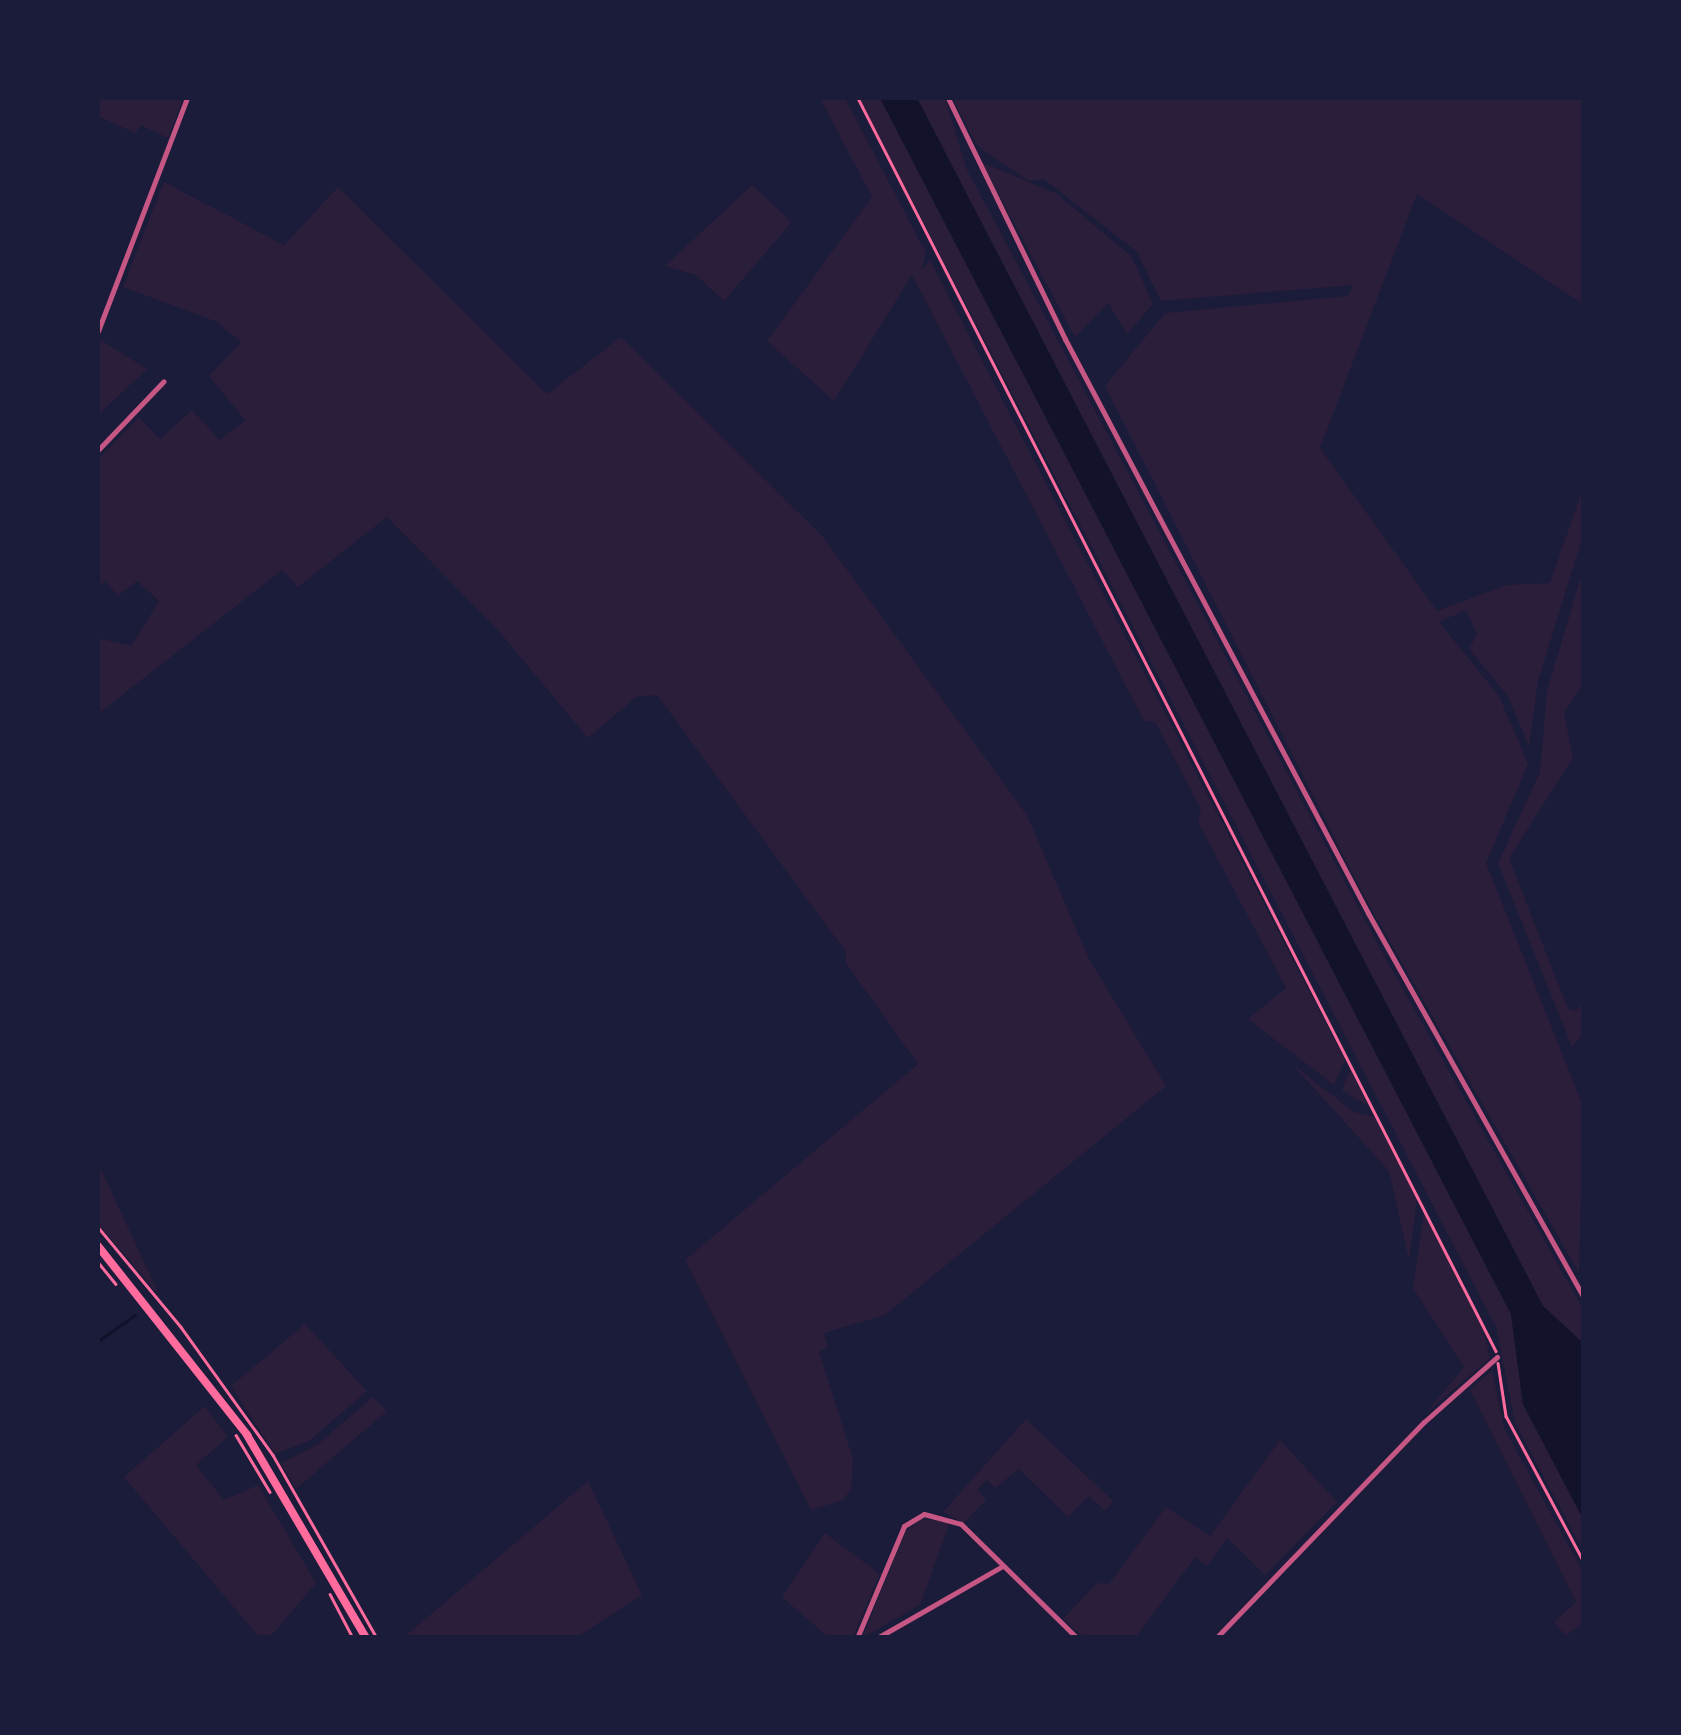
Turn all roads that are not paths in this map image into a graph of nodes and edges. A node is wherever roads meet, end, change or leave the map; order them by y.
1 (188, 98) edge
2 (948, 98) edge
3 (98, 331) edge
4 (164, 380) dead end
5 (98, 450) edge
6 (98, 1246) edge
7 (1584, 1298) edge
8 (1497, 1357) road end
9 (1001, 1567) junction
10 (366, 1638) edge
11 (857, 1638) edge
12 (877, 1638) edge
13 (1078, 1638) edge
14 (1216, 1638) edge

1 - 3 street
2 - 7 street
4 - 5 street
6 - 10 main road
8 - 14 street
9 - 11 street
9 - 12 street
9 - 13 street

